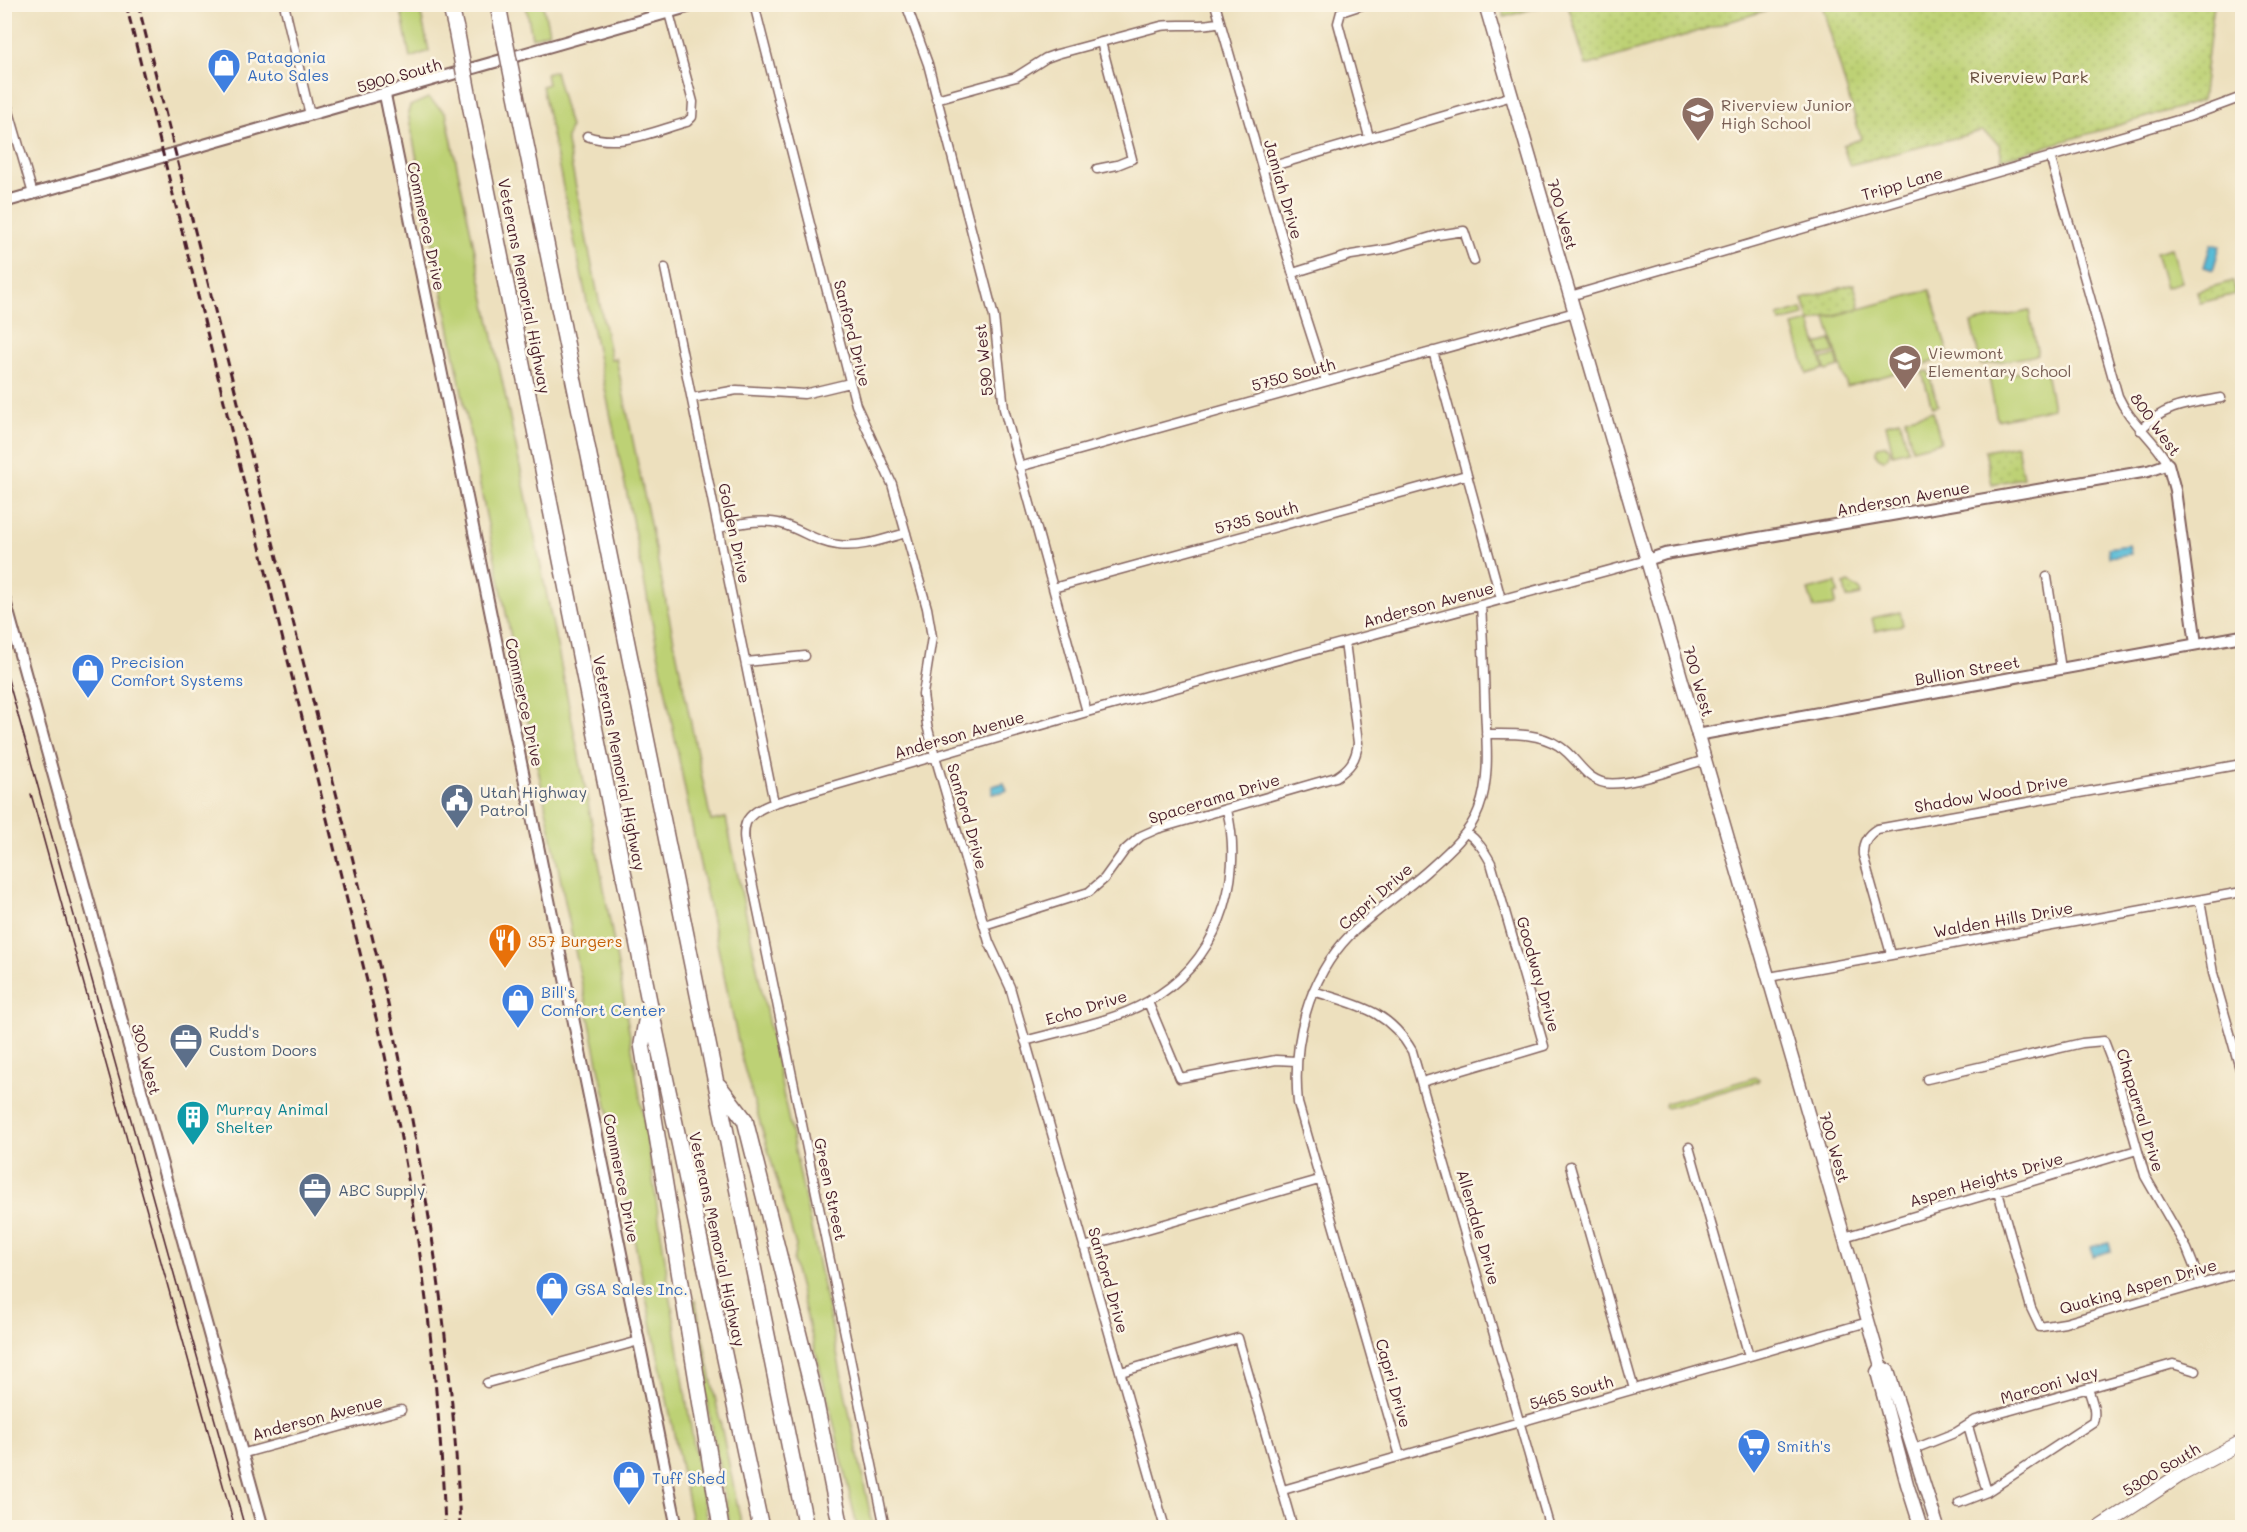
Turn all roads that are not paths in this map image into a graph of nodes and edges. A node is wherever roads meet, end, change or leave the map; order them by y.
1 (284, 4) edge
2 (450, 4) edge
3 (498, 4) edge
4 (698, 4) edge
5 (754, 4) edge
6 (906, 4) edge
7 (1215, 4) edge
8 (1365, 4) edge
9 (1485, 4) edge
10 (669, 13) junction
11 (1220, 22) junction
12 (1101, 42) junction
13 (4, 94) edge
14 (385, 95) junction
15 (1512, 96) junction
16 (2242, 97) edge
17 (936, 99) junction
18 (310, 115) junction
19 (587, 136) dead end
20 (1369, 137) junction
21 (2050, 156) junction
22 (1096, 169) dead end
23 (1263, 169) junction
24 (33, 194) junction
25 (4, 202) edge
26 (1474, 261) dead end
27 (665, 268) dead end
28 (1293, 273) junction
29 (1570, 296) junction
30 (1575, 312) junction
31 (1433, 351) junction
32 (1326, 381) junction
33 (850, 383) junction
34 (692, 398) junction
35 (2221, 398) dead end
36 (2140, 430) junction
37 (2168, 464) junction
38 (1019, 466) junction
39 (1466, 475) junction
40 (718, 528) junction
41 (906, 533) junction
42 (1647, 560) junction
43 (2047, 578) dead end
44 (1053, 588) junction
45 (4, 597) edge
46 (1501, 599) junction
47 (1481, 605) junction
48 (2242, 636) edge
49 (1345, 642) junction
50 (2196, 644) junction
51 (805, 656) dead end
52 (746, 662) junction
53 (2061, 669) junction
54 (1087, 712) junction
55 (1486, 734) junction
56 (1697, 735) junction
57 (935, 756) junction
58 (1705, 760) junction
59 (2242, 764) edge
60 (774, 803) junction
61 (1227, 810) junction
62 (1466, 832) junction
63 (747, 857) joint
64 (2242, 892) edge
65 (2200, 900) junction
66 (984, 925) junction
67 (1891, 954) junction
68 (1769, 977) junction
69 (1313, 991) junction
70 (649, 1001) junction
71 (1148, 1002) junction
72 (1025, 1041) junction
73 (1296, 1061) junction
74 (2242, 1076) edge
75 (1927, 1079) dead end
76 (715, 1081) junction
77 (1422, 1082) junction
78 (1689, 1147) dead end
79 (2137, 1150) junction
80 (1570, 1166) dead end
81 (1320, 1180) junction
82 (1998, 1192) junction
83 (1844, 1237) junction
84 (1084, 1247) junction
85 (2242, 1272) edge
86 (2201, 1284) junction
87 (1868, 1322) junction
88 (639, 1341) junction
89 (1749, 1356) junction
90 (1881, 1366) junction
91 (2196, 1371) dead end
92 (1120, 1372) junction
93 (487, 1383) dead end
94 (2088, 1388) junction
95 (1634, 1389) junction
96 (401, 1410) dead end
97 (1519, 1422) junction
98 (1968, 1426) junction
99 (2242, 1442) edge
100 (1914, 1449) junction
101 (241, 1454) junction
102 (1400, 1456) junction
103 (1282, 1490) junction
104 (1987, 1492) junction
105 (1959, 1503) dead end
106 (263, 1527) edge
107 (677, 1527) edge
108 (721, 1527) edge
109 (761, 1527) edge
110 (806, 1527) edge
111 (841, 1527) edge
112 (885, 1527) edge
113 (1165, 1527) edge
114 (1293, 1527) edge
115 (1550, 1527) edge
116 (1921, 1527) edge
117 (1938, 1527) edge
118 (2099, 1527) edge

1 - 18 street
2 - 70 highway, Veterans Memorial Highway, bridge
3 - 76 highway, Veterans Memorial Highway, bridge
4 - 10 street, 5900 South
5 - 33 street, Sanford Drive
6 - 17 street, 590 West
7 - 11 street, Jamiah Drive
8 - 20 street
9 - 15 main road, 700 West
10 - 14 street, 5900 South
10 - 19 street
11 - 12 street
11 - 23 street, Jamiah Drive
12 - 17 street
12 - 22 street
13 - 24 street
14 - 18 street, 5900 South
14 - 88 street, Commerce Drive
15 - 20 street
15 - 29 main road, 700 West
16 - 21 street, Tripp Lane
17 - 38 street, 590 West
18 - 24 street, 5900 South
20 - 23 street
21 - 29 street, Tripp Lane
21 - 36 street, 800 West
23 - 28 street, Jamiah Drive
24 - 25 street, 5900 South
26 - 28 street
27 - 34 street, Golden Drive
28 - 32 street, Jamiah Drive
29 - 30 main road, 700 West
30 - 31 street, 5750 South
30 - 42 main road, 700 West
31 - 32 street, 5750 South
31 - 39 street
32 - 38 street, 5750 South
33 - 34 street
33 - 41 street, Sanford Drive
34 - 40 street, Golden Drive
35 - 36 street
36 - 37 street, 800 West
37 - 42 street, Anderson Avenue
37 - 50 street, 800 West
38 - 44 street, 590 West
39 - 44 street, 5735 South
39 - 46 street
40 - 41 street
40 - 52 street, Golden Drive
41 - 57 street, Sanford Drive
42 - 46 street, Anderson Avenue
42 - 56 main road, 700 West
43 - 53 street
44 - 54 street, 590 West
45 - 101 street, 300 West
46 - 47 street, Anderson Avenue
47 - 49 street, Anderson Avenue
47 - 55 street, Capri Drive
48 - 50 street, Bullion Street
49 - 54 street, Anderson Avenue
49 - 61 street, Spacerama Drive
50 - 53 street, Bullion Street
51 - 52 street
52 - 60 street, Golden Drive
53 - 56 street, Bullion Street
54 - 57 street, Anderson Avenue
55 - 58 street
55 - 62 street, Capri Drive
56 - 58 main road, 700 West
57 - 60 street, Anderson Avenue
57 - 66 street, Sanford Drive
58 - 68 main road, 700 West
59 - 67 street, Shadow Wood Drive
60 - 63 street, Anderson Avenue
61 - 66 street, Spacerama Drive
61 - 71 street, Echo Drive
62 - 69 street, Capri Drive
62 - 77 street, Goodway Drive
63 - 112 street, Green Street
64 - 65 street, Walden Hills Drive
65 - 67 street, Walden Hills Drive
65 - 74 street
66 - 72 street, Sanford Drive
67 - 68 street, Walden Hills Drive
68 - 83 main road, 700 West
69 - 73 street, Capri Drive
69 - 77 street, Allendale Drive
70 - 108 highway
70 - 109 highway, Veterans Memorial Highway
71 - 72 street, Echo Drive
71 - 73 street
72 - 84 street, Sanford Drive
73 - 81 street, Capri Drive
75 - 79 street, Chaparral Drive
76 - 110 highway, Veterans Memorial Highway
76 - 111 highway
77 - 97 street, Allendale Drive
78 - 89 street
79 - 82 street, Aspen Heights Drive
79 - 86 street, Chaparral Drive
80 - 95 street
81 - 84 street
81 - 102 street, Capri Drive
82 - 83 street, Aspen Heights Drive
82 - 86 street, Quaking Aspen Drive
83 - 87 main road, 700 West
84 - 92 street, Sanford Drive
85 - 86 street, Quaking Aspen Drive
87 - 89 street, 5465 South
87 - 90 main road, 700 West
88 - 93 street
88 - 107 street, Commerce Drive
89 - 95 street, 5465 South
90 - 100 main road, 700 West
90 - 116 main road, 700 West
91 - 94 street, Marconi Way
92 - 103 street
92 - 113 street, Sanford Drive
94 - 98 street, Marconi Way
94 - 104 street
95 - 97 street, 5465 South
96 - 101 street, Anderson Avenue
97 - 102 street, 5465 South
97 - 115 street, Allendale Drive
98 - 100 street, Marconi Way
98 - 104 street
99 - 118 main road, 5300 South
100 - 117 main road, 700 West
101 - 106 street, 300 West
102 - 103 street, 5465 South
103 - 114 street
104 - 105 street

